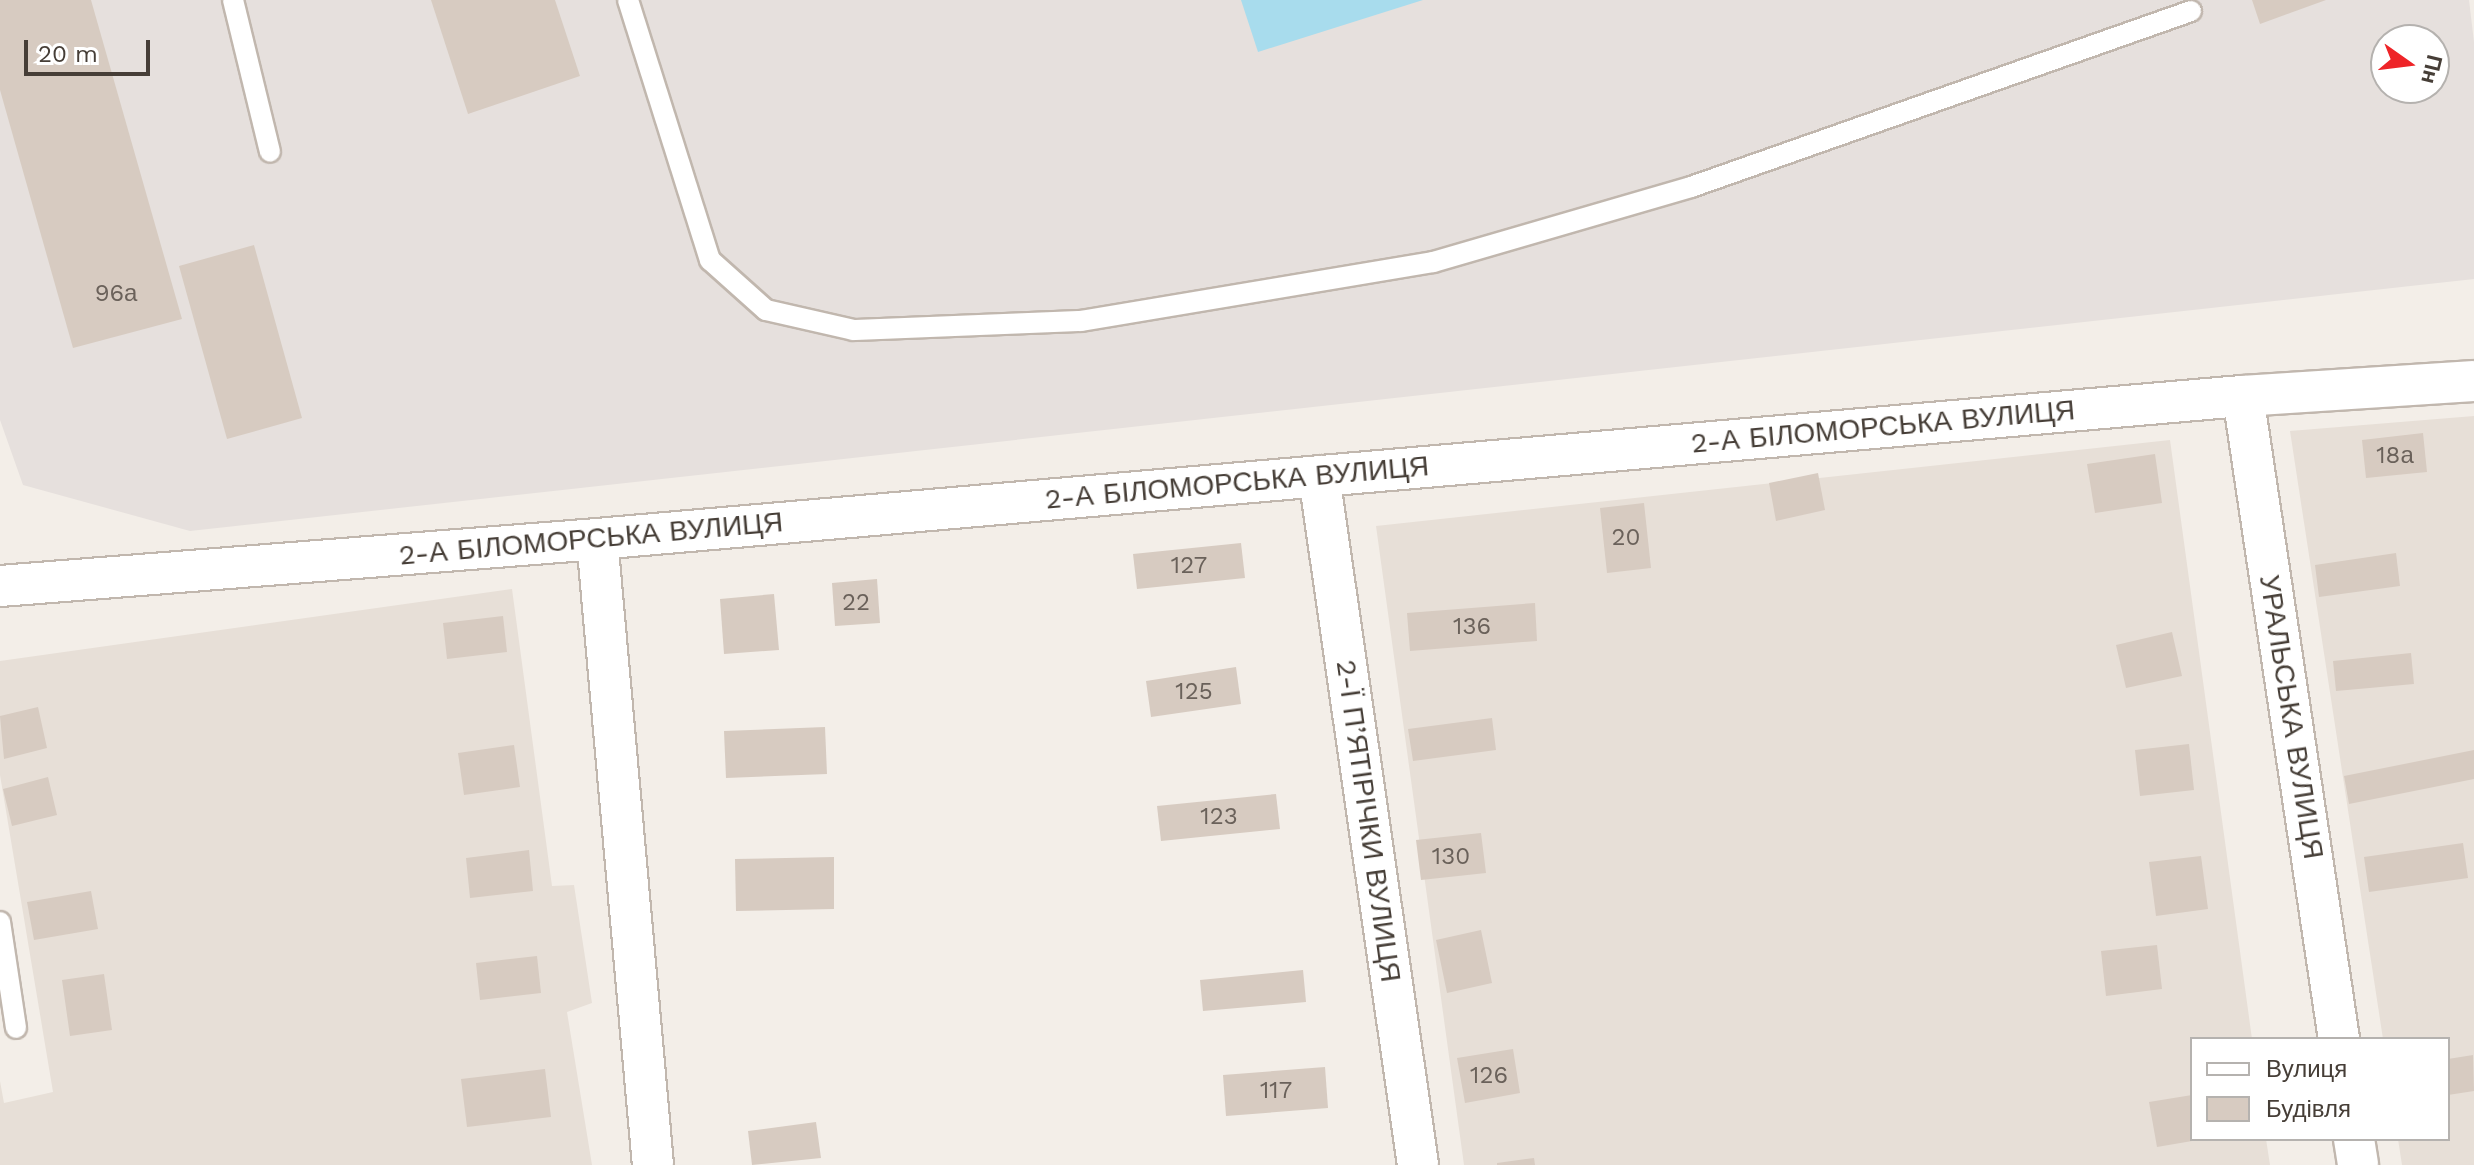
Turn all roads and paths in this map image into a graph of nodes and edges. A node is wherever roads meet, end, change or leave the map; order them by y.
1 (233, 0) edge
2 (628, 0) edge
3 (2191, 11) dead end
4 (270, 152) dead end
5 (2474, 381) edge
6 (2243, 396) junction
7 (1319, 476) junction
8 (597, 539) junction
9 (0, 586) edge
10 (0, 922) edge
11 (16, 1028) dead end
12 (2339, 1037) edge
13 (2354, 1141) edge
14 (653, 1165) edge
15 (1418, 1165) edge
16 (2358, 1165) edge

1 - 4 lane
2 - 3 lane
5 - 6 street, 2-А БІЛОМОРСЬКА ВУЛИЦЯ
6 - 7 street, 2-А БІЛОМОРСЬКА ВУЛИЦЯ
6 - 12 street, УРАЛЬСЬКА ВУЛИЦЯ
7 - 8 street, 2-А БІЛОМОРСЬКА ВУЛИЦЯ
7 - 15 street, 2-Ї П’ЯТІРІЧКИ ВУЛИЦЯ
8 - 9 street, 2-А БІЛОМОРСЬКА ВУЛИЦЯ
8 - 14 street
10 - 11 lane
13 - 16 street

